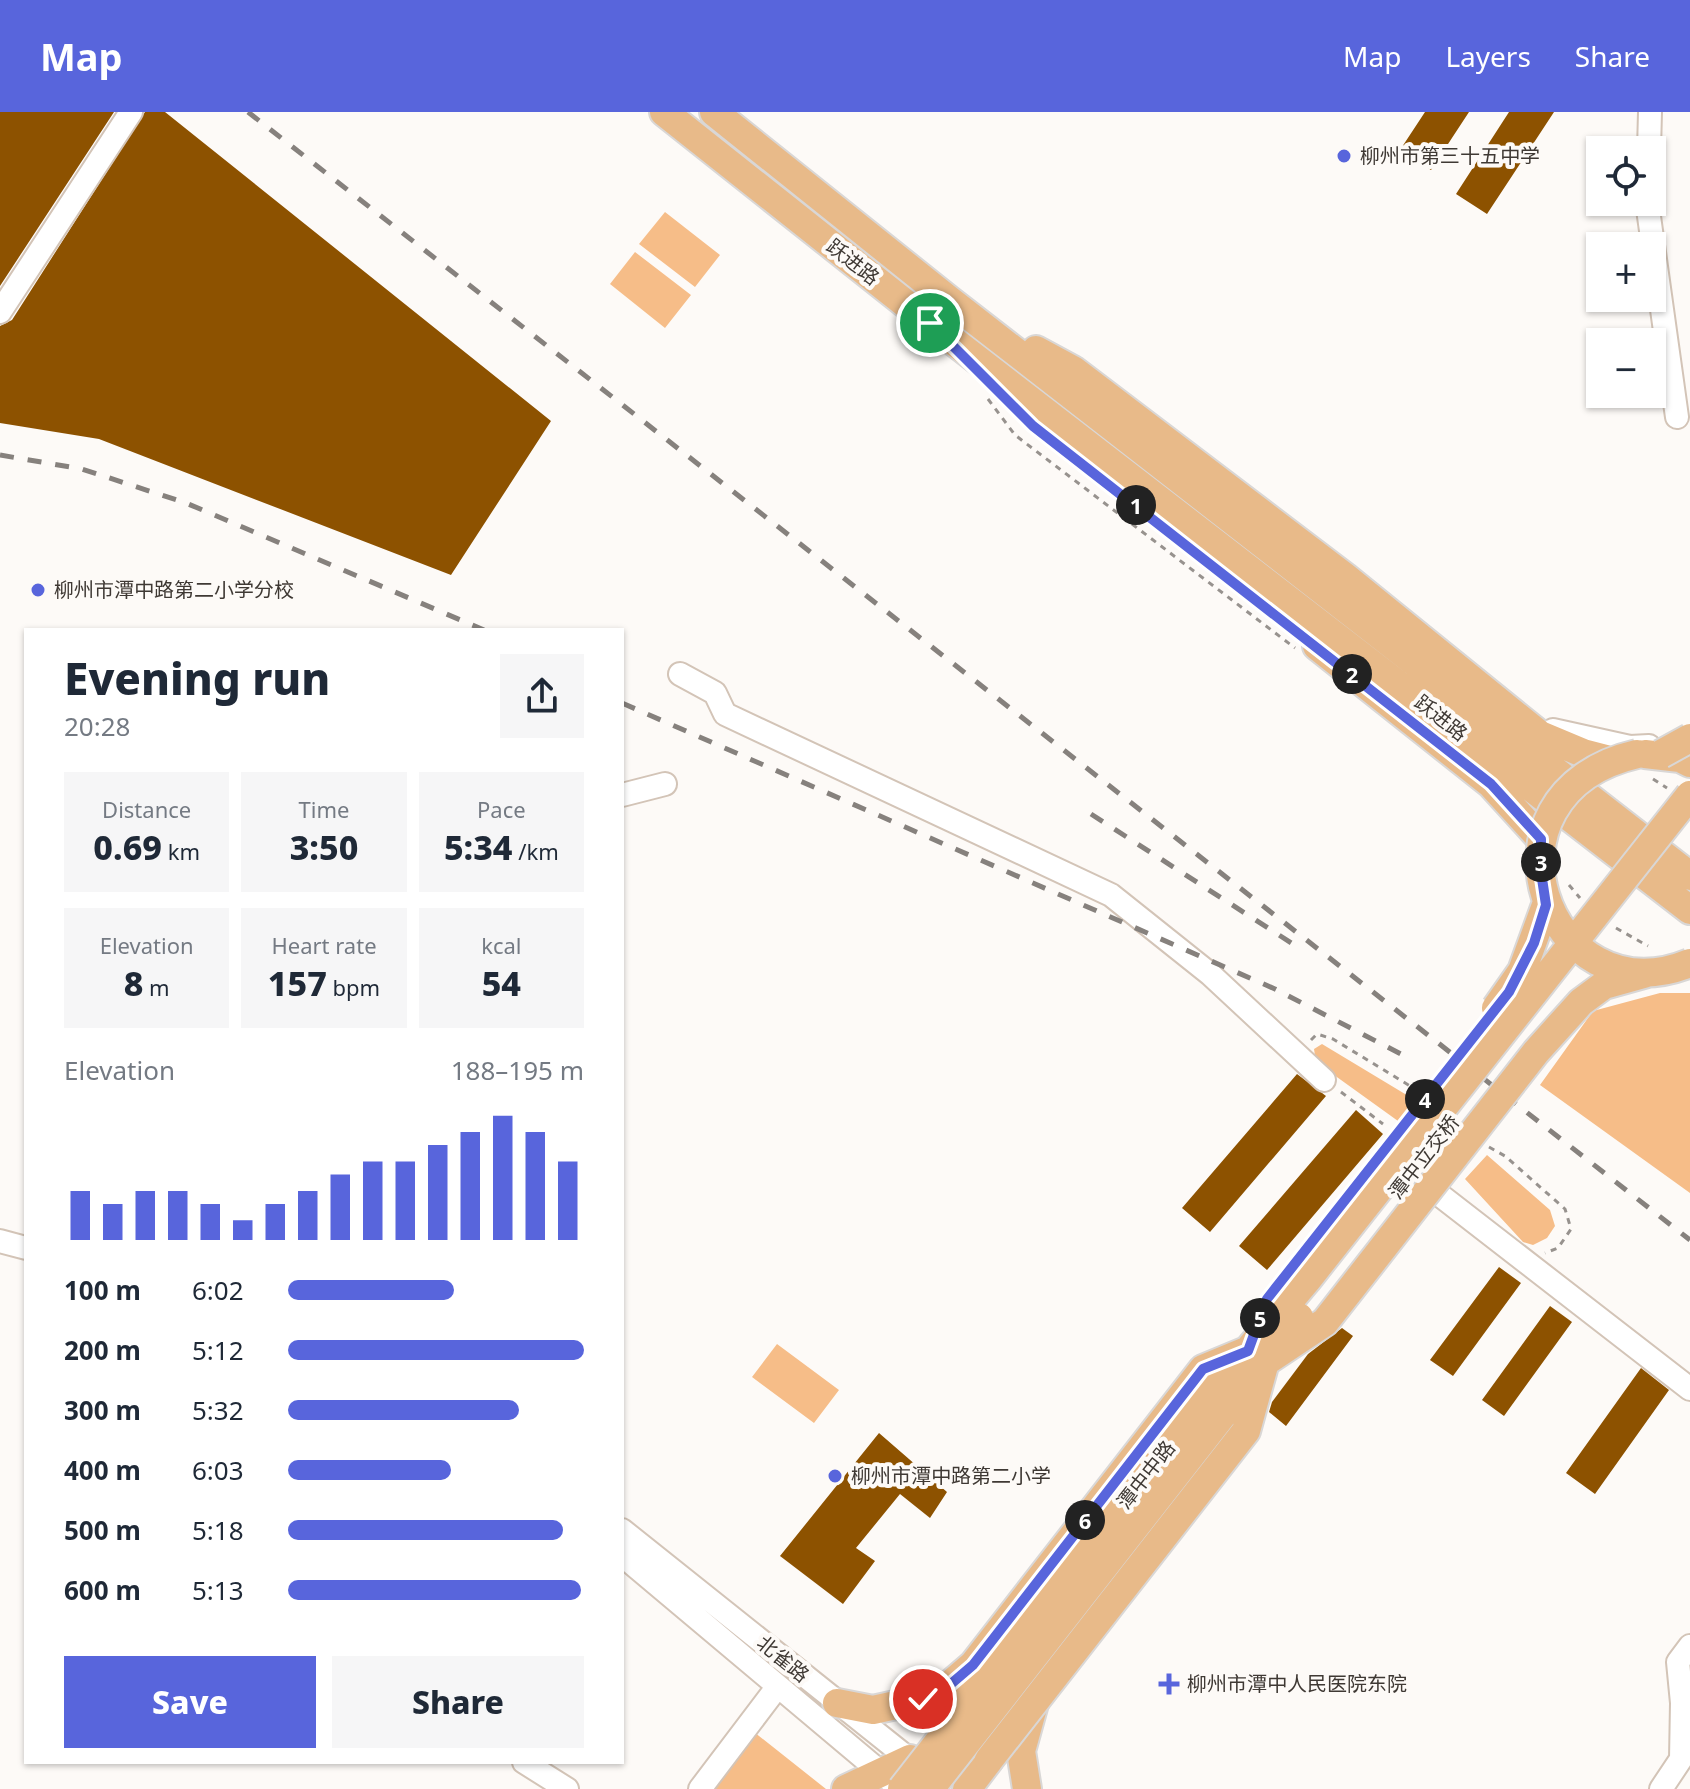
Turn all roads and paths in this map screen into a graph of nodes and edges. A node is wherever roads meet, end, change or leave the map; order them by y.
1 (131, 112) edge
2 (665, 112) edge
3 (714, 112) edge
4 (1650, 112) edge
5 (1649, 136) edge
6 (1649, 216) edge
7 (949, 300) junction
8 (0, 312) edge
9 (930, 323) junction
10 (987, 398) dead end
11 (1677, 417) dead end
12 (1300, 653) dead end
13 (680, 674) dead end
14 (1690, 738) edge
15 (1690, 744) edge
16 (1661, 754) junction
17 (1610, 760) junction
18 (1690, 763) edge
19 (665, 784) dead end
20 (624, 794) edge
21 (1690, 795) edge
22 (1690, 820) edge
23 (1541, 839) junction
24 (1690, 876) edge
25 (1567, 883) dead end
26 (1546, 905) junction
27 (1587, 906) dead end
28 (1690, 910) edge
29 (1612, 925) dead end
30 (1669, 965) edge
31 (1304, 1046) dead end
32 (1324, 1080) joint
33 (1426, 1105) dead end
34 (1383, 1124) dead end
35 (1481, 1142) dead end
36 (1421, 1182) junction
37 (0, 1226) edge
38 (24, 1232) edge
39 (0, 1241) edge
40 (24, 1247) edge
41 (1538, 1256) dead end
42 (1307, 1280) joint
43 (1267, 1313) junction
44 (1299, 1339) junction
45 (1256, 1356) junction
46 (1690, 1389) edge
47 (624, 1532) edge
48 (624, 1557) edge
49 (1686, 1659) edge
50 (778, 1686) junction
51 (1036, 1697) junction
52 (837, 1703) junction
53 (910, 1759) junction
54 (527, 1764) edge
55 (886, 1785) edge
56 (567, 1789) edge
57 (700, 1789) edge
58 (846, 1789) edge
59 (930, 1789) edge
60 (944, 1789) edge
61 (951, 1789) edge
62 (967, 1789) edge
63 (1027, 1789) edge
64 (1661, 1789) edge

1 - 8 street
2 - 9 main road, 跃进路
3 - 7 main road, 跃进路
4 - 5 street
6 - 11 street
7 - 15 street
7 - 17 main road
7 - 24 main road, 跃进路
9 - 23 main road
9 - 28 main road, 跃进路
10 - 12 path
13 - 32 street
14 - 16 main road, bridge
16 - 17 main road, bridge
16 - 18 main road
17 - 23 main road, bridge
19 - 20 street
21 - 42 main road, 潭中立交桥, bridge
22 - 45 main road, 潭中立交桥, bridge
23 - 26 main road, bridge
25 - 27 path
26 - 30 main road, bridge
26 - 45 main road, bridge
29 - 30 path
30 - 45 main road, bridge
31 - 33 path
32 - 34 path
35 - 41 path
36 - 43 street
36 - 44 street
36 - 46 street
37 - 38 street
39 - 40 street
42 - 45 main road, 潭中中路, bridge
43 - 44 street
43 - 53 street
44 - 61 street
45 - 51 main road, bridge
45 - 52 main road, bridge
45 - 55 main road, 潭中中路, bridge
45 - 59 main road, 潭中中路, bridge
47 - 52 street, 北雀路
48 - 50 street, 北雀路
49 - 64 street
50 - 55 street, 北雀路
50 - 57 street
51 - 62 main road, bridge
51 - 63 main road, bridge
52 - 53 street, 北雀路
53 - 55 main road
53 - 60 street, 北雀路
54 - 56 street
55 - 58 main road

